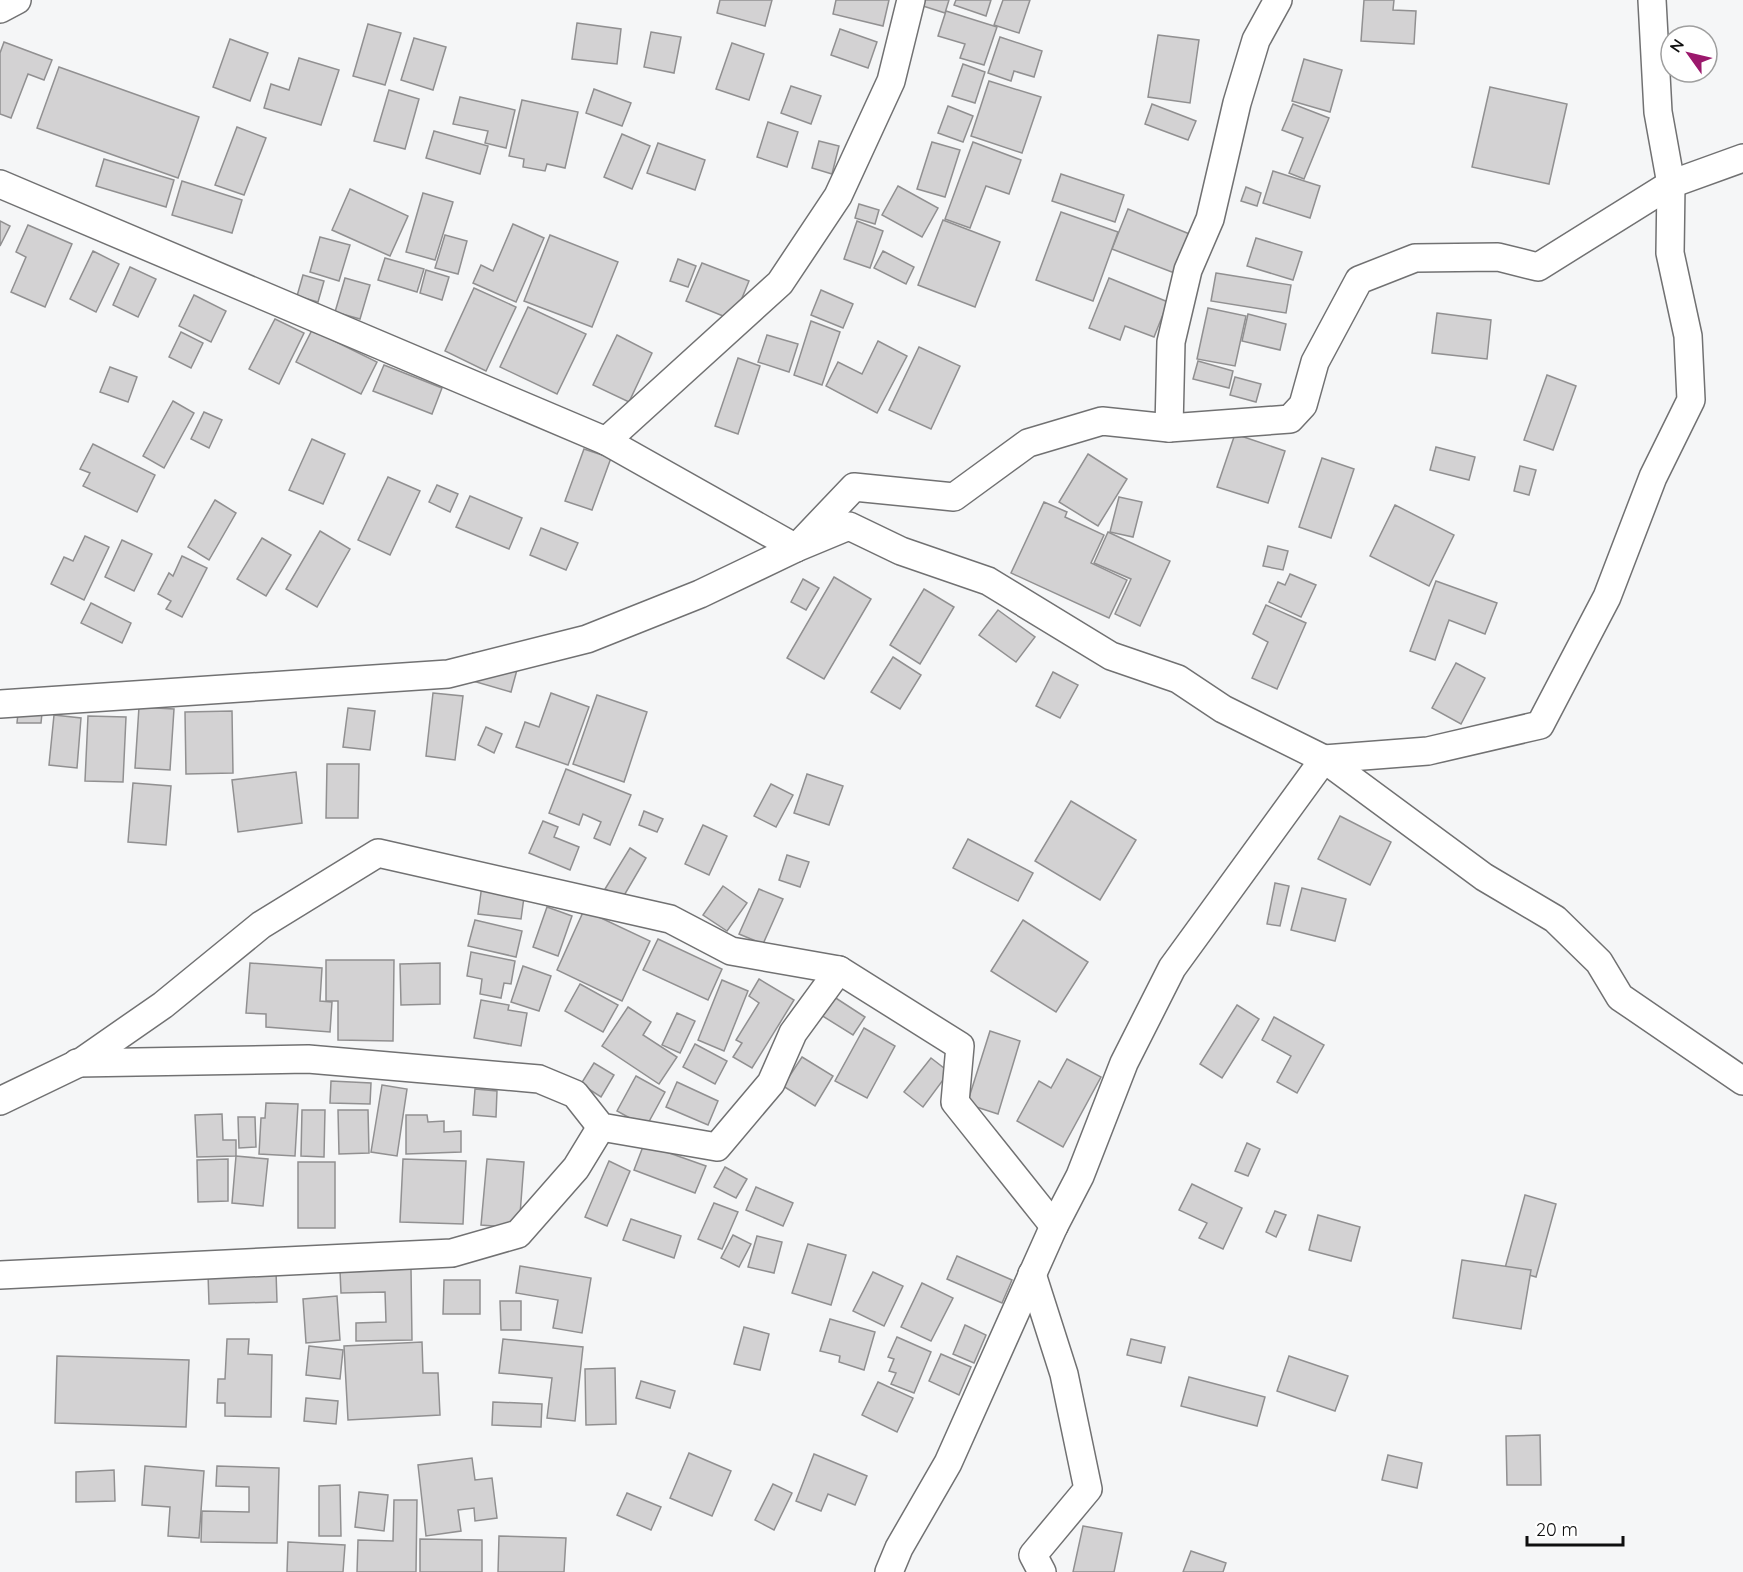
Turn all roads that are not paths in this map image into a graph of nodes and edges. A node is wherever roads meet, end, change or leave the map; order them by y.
1 (17, 0) edge
2 (911, 0) edge
3 (1278, 0) edge
4 (1652, 0) edge
5 (0, 9) edge
6 (1743, 158) edge
7 (0, 184) edge
8 (1671, 184) junction
9 (1169, 428) junction
10 (606, 441) junction
11 (796, 548) junction
12 (0, 704) edge
13 (1324, 759) junction
14 (839, 970) junction
15 (81, 1062) junction
16 (0, 1079) edge
17 (1743, 1081) edge
18 (0, 1101) edge
19 (602, 1127) junction
20 (1054, 1226) junction
21 (1032, 1274) junction
22 (0, 1275) edge
23 (889, 1572) edge
24 (1042, 1572) edge

1 - 5 street
2 - 10 street
3 - 9 street
4 - 8 street
6 - 8 street
7 - 10 street
8 - 9 street
8 - 13 street
9 - 11 street
10 - 11 street
11 - 12 street
11 - 13 street
13 - 17 street
13 - 20 street
14 - 15 street
14 - 19 street
14 - 20 street
15 - 16 street
15 - 18 street
15 - 19 street
19 - 22 street
20 - 21 street
21 - 23 street
21 - 24 street

